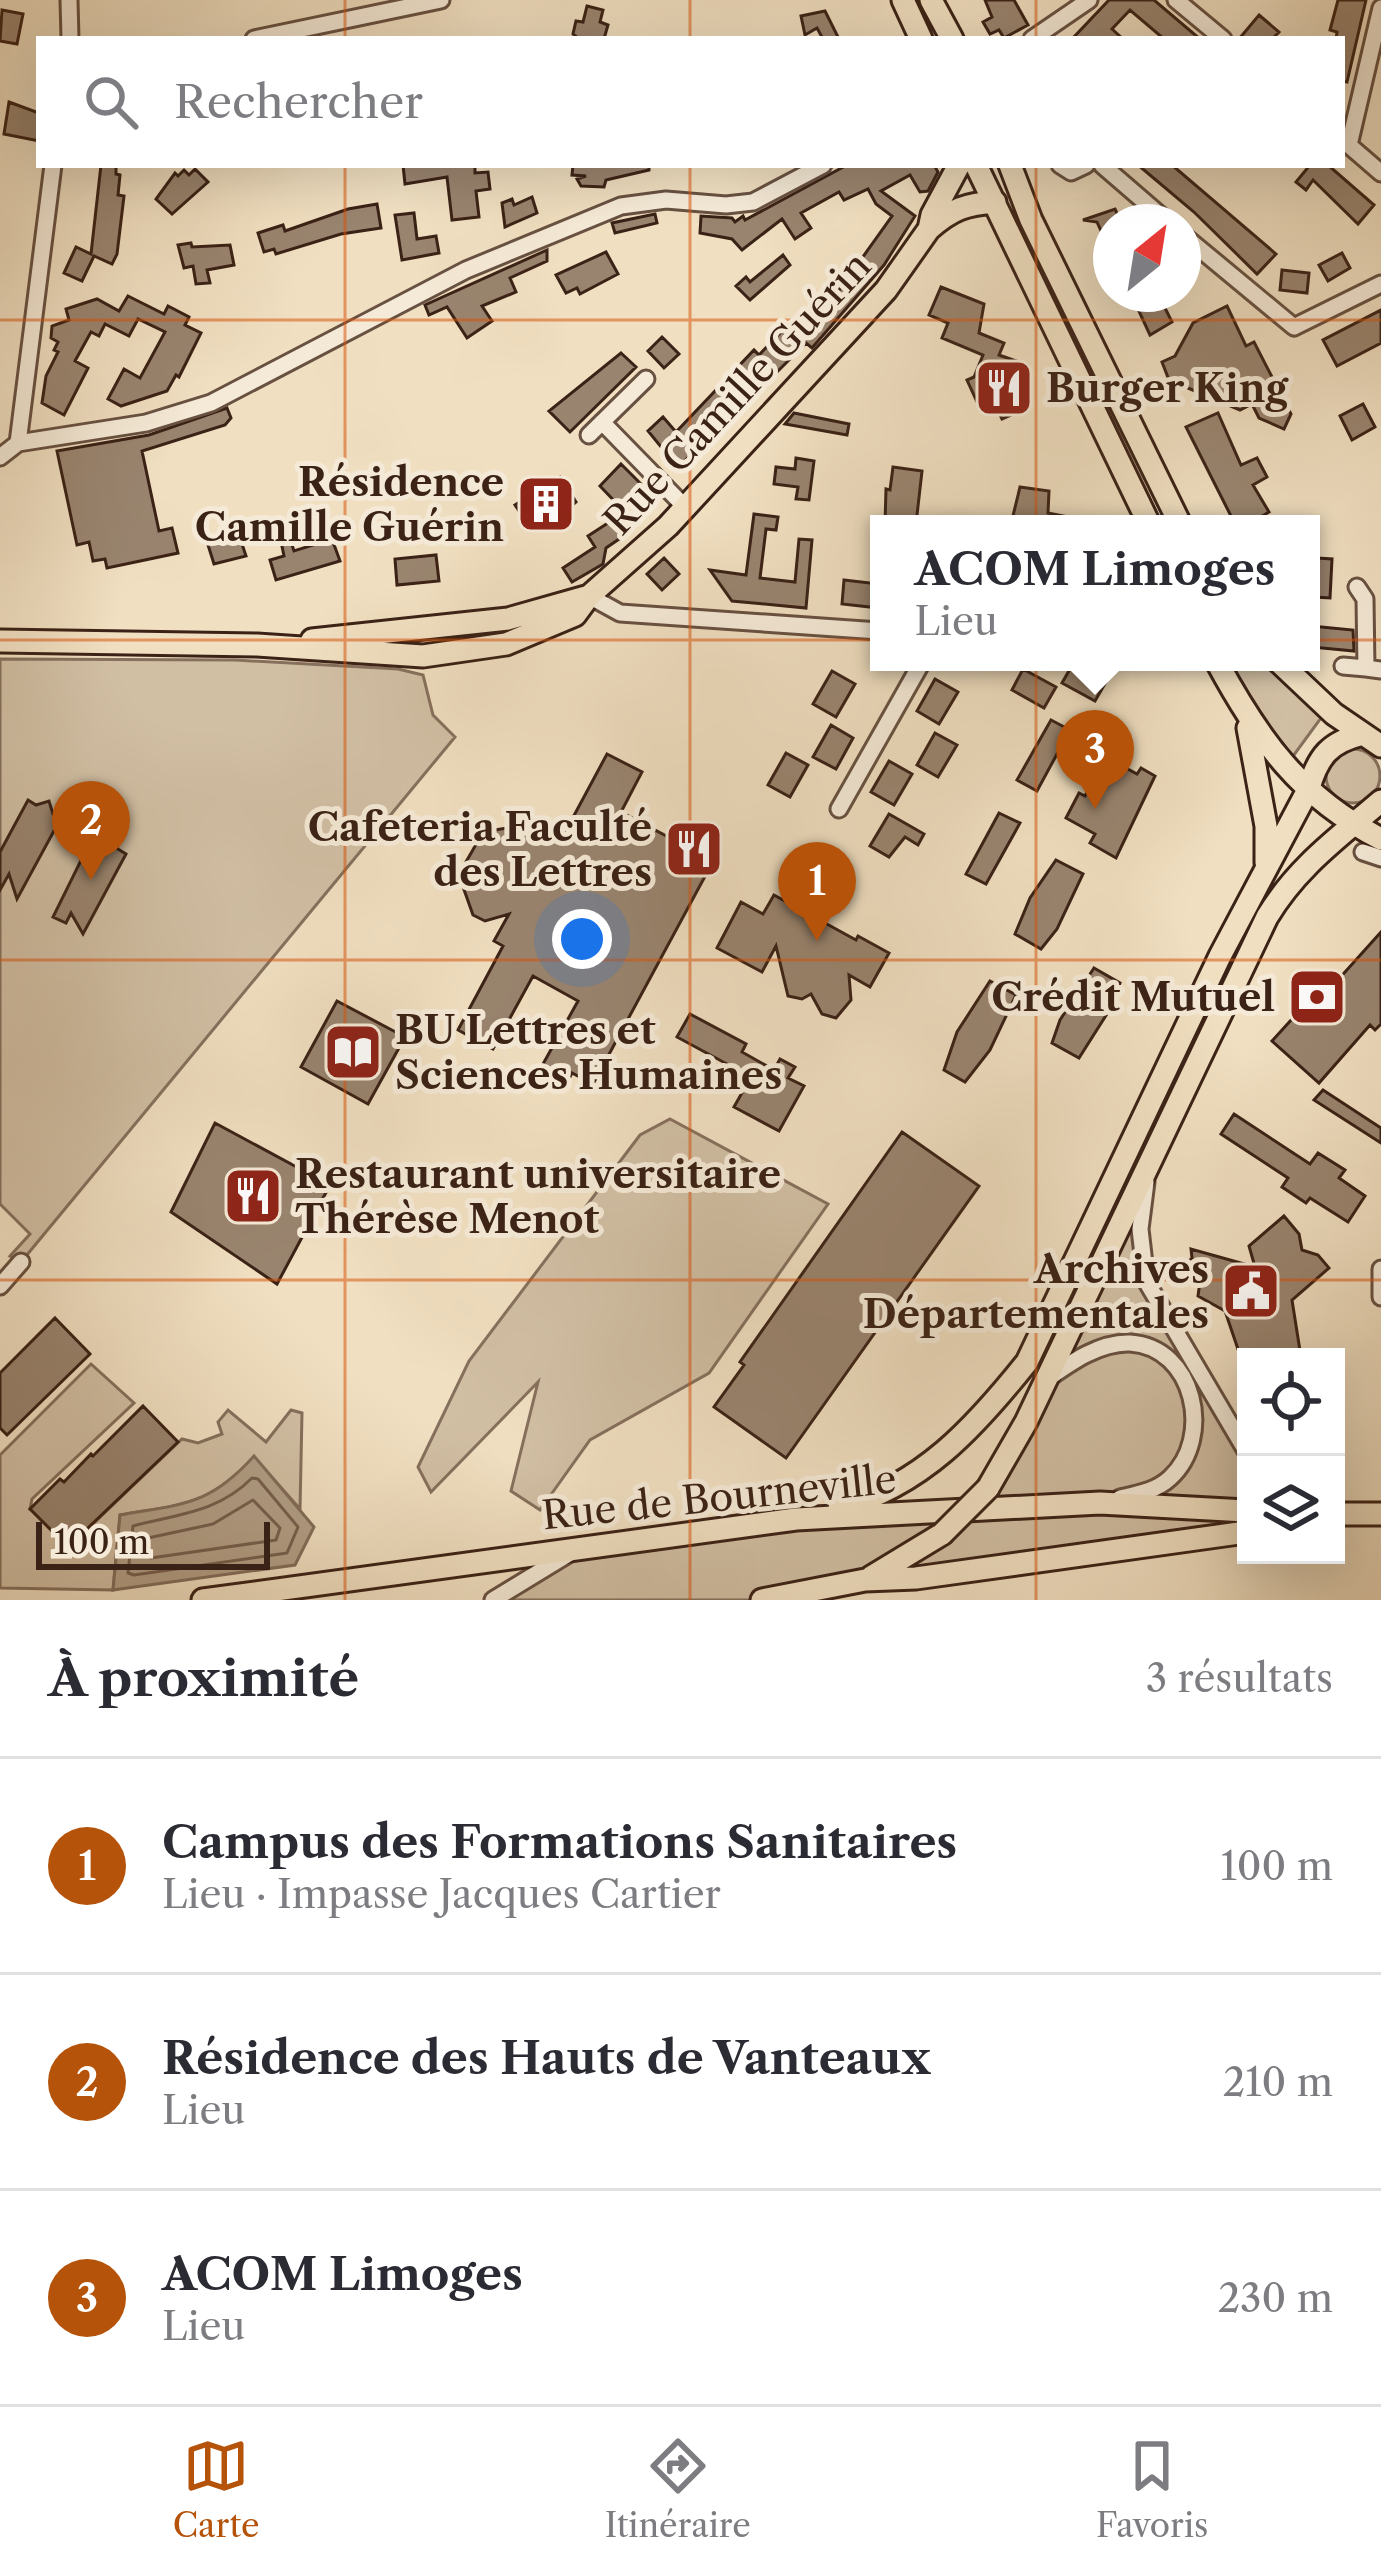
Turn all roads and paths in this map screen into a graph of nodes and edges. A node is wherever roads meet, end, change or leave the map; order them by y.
1 (69, 0) edge
2 (441, 0) edge
3 (903, 0) edge
4 (932, 0) edge
5 (1089, 0) edge
6 (1177, 0) edge
7 (1381, 8) edge
8 (70, 36) edge
9 (268, 36) edge
10 (920, 36) edge
11 (950, 36) edge
12 (1037, 36) edge
13 (1219, 36) edge
14 (1345, 142) edge
15 (53, 168) edge
16 (817, 168) edge
17 (956, 168) edge
18 (978, 168) edge
19 (1011, 168) edge
20 (1105, 168) edge
21 (1381, 173) edge
22 (995, 202) junction
23 (1147, 204) edge
24 (929, 229) junction
25 (1201, 251) edge
26 (1381, 284) edge
27 (646, 380) dead end
28 (602, 422) junction
29 (589, 435) dead end
30 (19, 443) junction
31 (0, 457) edge
32 (685, 508) junction
33 (1145, 515) edge
34 (1176, 515) edge
35 (1358, 587) dead end
36 (589, 596) junction
37 (502, 620) junction
38 (870, 630) edge
39 (0, 643) edge
40 (257, 645) junction
41 (423, 656) junction
42 (1343, 666) dead end
43 (1373, 669) edge
44 (917, 671) edge
45 (1222, 671) edge
46 (1289, 671) edge
47 (1246, 716) junction
48 (1375, 735) edge
49 (1309, 788) junction
50 (1381, 800) edge
51 (839, 809) dead end
52 (1353, 820) junction
53 (1372, 846) edge
54 (1381, 859) edge
55 (1266, 869) junction
56 (1147, 1169) junction
57 (21, 1262) dead end
58 (1381, 1269) edge
59 (0, 1286) edge
60 (1381, 1297) edge
61 (1044, 1382) junction
62 (1237, 1436) edge
63 (1100, 1503) junction
64 (1345, 1505) edge
65 (1237, 1511) edge
66 (1377, 1514) edge
67 (1345, 1516) edge
68 (796, 1519) junction
69 (1237, 1533) edge
70 (578, 1549) junction
71 (865, 1580) junction
72 (203, 1600) edge
73 (493, 1600) edge
74 (762, 1600) edge

1 - 8 street
2 - 9 street
3 - 10 main road
4 - 11 main road
5 - 12 street
6 - 13 street
7 - 14 street
14 - 21 street
15 - 30 street
16 - 30 street
17 - 24 main road, Rue Camille Guérin
18 - 22 main road
19 - 34 main road
20 - 23 street
22 - 24 main road, Rue Camille Guérin
22 - 33 main road
24 - 32 main road, Rue Camille Guérin
25 - 26 street
27 - 28 street
28 - 29 street
28 - 32 street
30 - 31 street
32 - 36 main road, Rue Camille Guérin
35 - 43 street
36 - 37 main road, Rue Camille Guérin
36 - 38 street
36 - 41 main road, Rue Camille Guérin
37 - 40 main road, Rue Camille Guérin
37 - 41 main road
39 - 40 main road, Rue Camille Guérin
40 - 41 main road, Rue Camille Guérin
42 - 43 street
44 - 51 street
45 - 47 main road
46 - 48 main road
47 - 49 main road
47 - 55 main road
48 - 49 main road
49 - 52 main road
49 - 55 main road
50 - 52 main road
52 - 53 main road
52 - 56 main road
53 - 54 street
55 - 68 main road
56 - 61 main road
56 - 62 street
57 - 59 street
58 - 60 street
61 - 63 street
61 - 71 main road, bridge
63 - 65 main road, Rue de Bourneville
63 - 68 main road, Rue de Bourneville
64 - 66 street
66 - 67 main road
68 - 70 main road, Rue de Bourneville
69 - 71 main road
70 - 72 main road, Rue de Bourneville
70 - 73 street
71 - 74 main road

